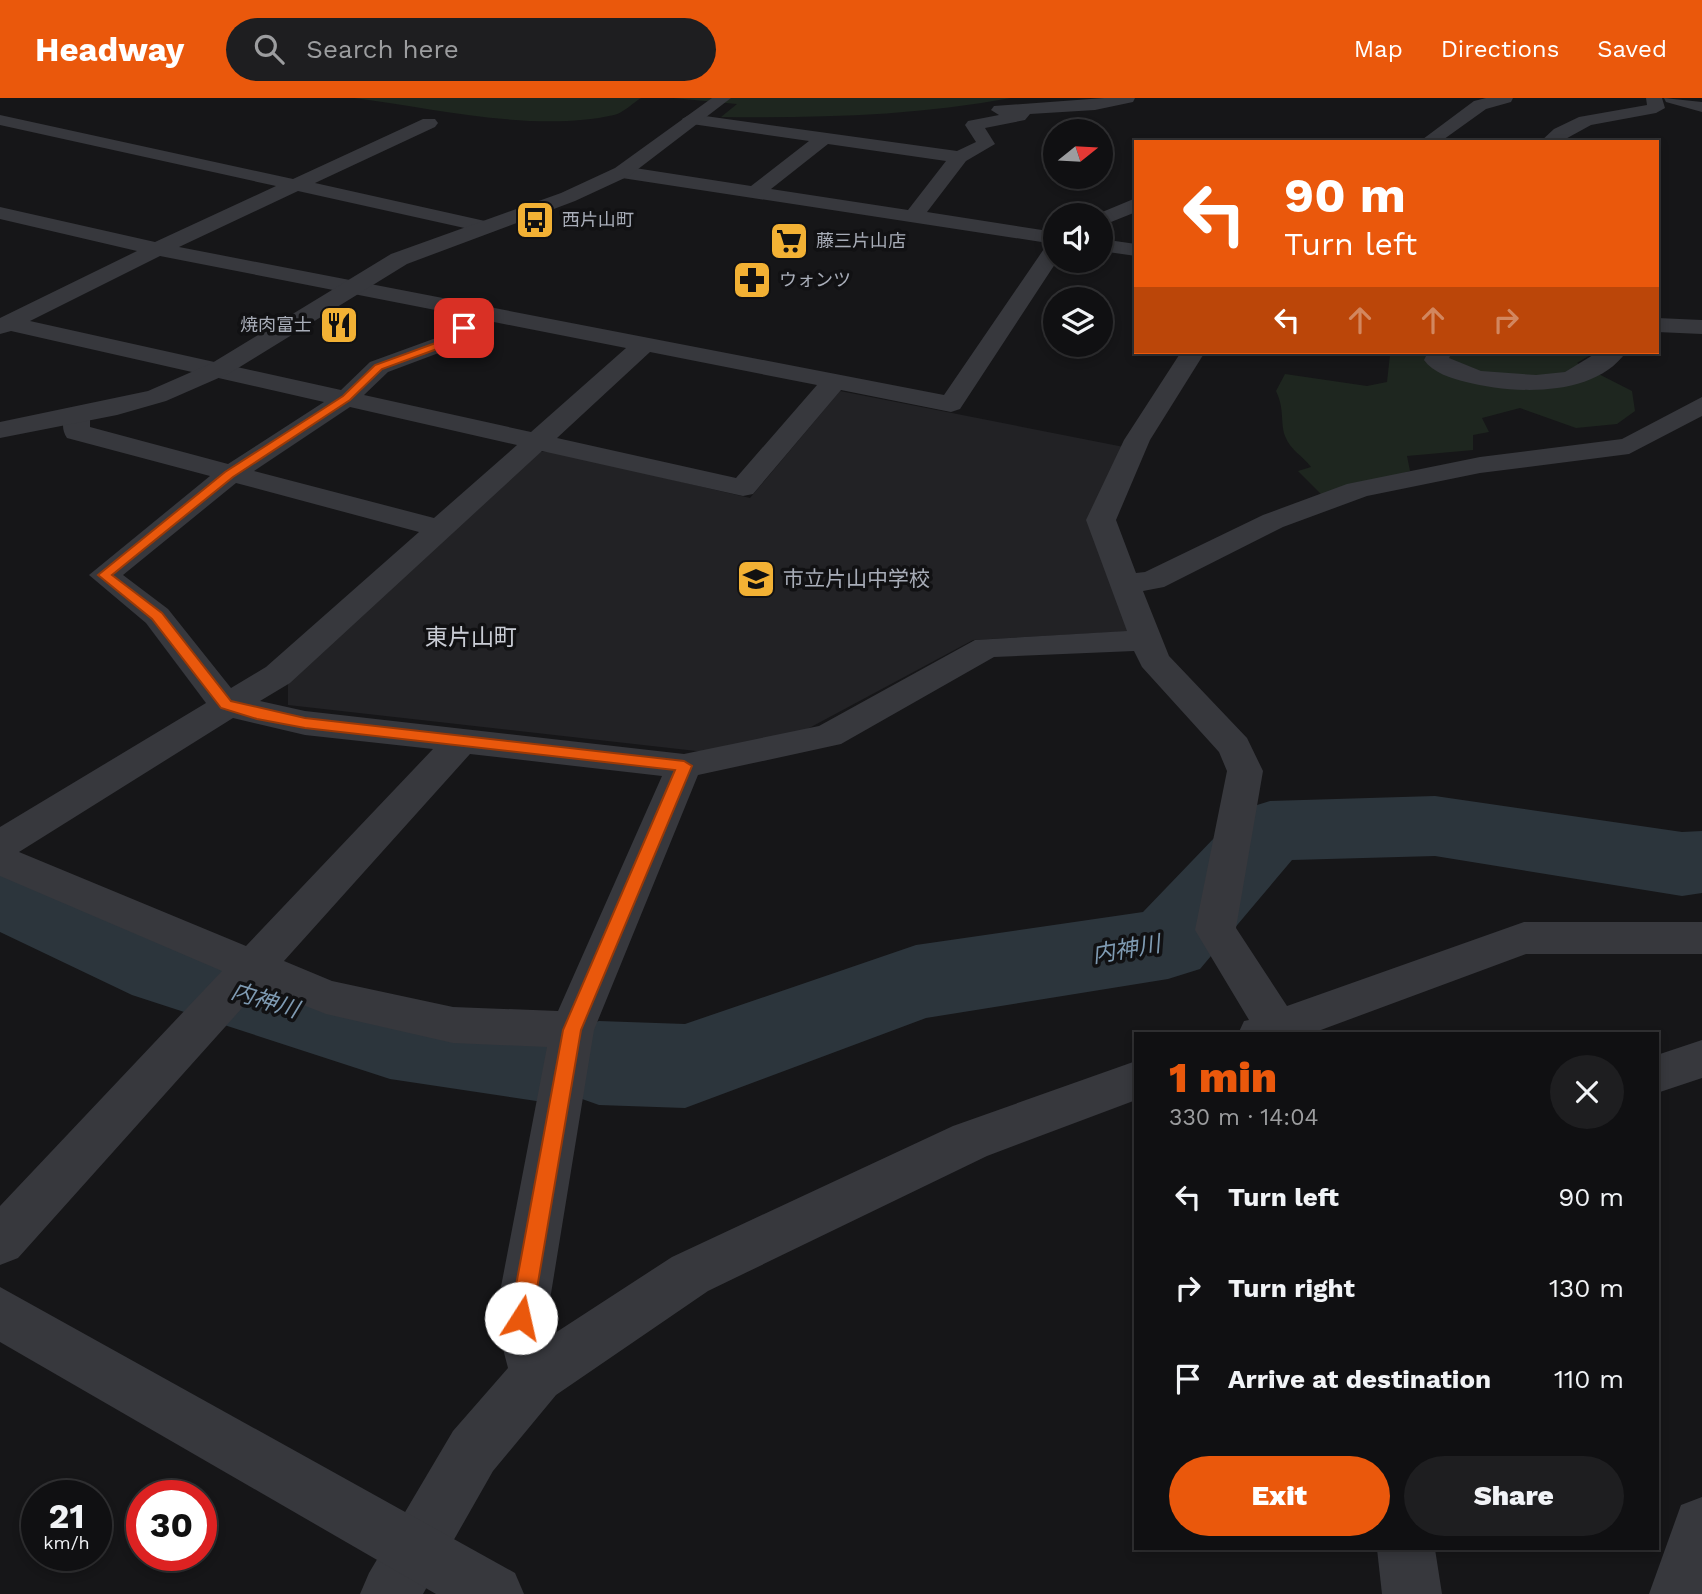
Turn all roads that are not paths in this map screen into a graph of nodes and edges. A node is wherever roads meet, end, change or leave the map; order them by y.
1 (723, 98) edge
2 (1126, 98) edge
3 (1505, 98) edge
4 (1654, 98) edge
5 (1672, 98) edge
6 (985, 105) dead end
7 (1702, 107) edge
8 (1024, 110) junction
9 (691, 119) junction
10 (0, 120) edge
11 (429, 123) dead end
12 (823, 139) junction
13 (1431, 140) edge
14 (1551, 140) edge
15 (959, 157) junction
16 (622, 172) junction
17 (293, 184) junction
18 (755, 192) junction
19 (1134, 205) edge
20 (0, 213) edge
21 (1113, 215) edge
22 (914, 216) junction
23 (31, 221) junction
24 (487, 227) junction
25 (0, 233) edge
26 (1043, 236) edge
27 (1113, 247) edge
28 (157, 248) junction
29 (1134, 250) edge
30 (1043, 266) edge
31 (355, 287) junction
32 (485, 313) junction
33 (4, 325) edge
34 (1659, 325) edge
35 (1702, 327) edge
36 (645, 344) junction
37 (1192, 354) edge
38 (1439, 354) edge
39 (1611, 354) edge
40 (221, 369) junction
41 (833, 383) junction
42 (346, 398) junction
43 (1702, 405) edge
44 (76, 416) junction
45 (2, 429) edge
46 (534, 441) junction
47 (229, 475) junction
48 (439, 528) junction
49 (1126, 584) junction
50 (1147, 640) junction
51 (226, 705) junction
52 (461, 741) junction
53 (684, 766) junction
54 (0, 845) edge
55 (0, 860) edge
56 (1702, 937) edge
57 (237, 985) junction
58 (572, 1030) junction
59 (1268, 1031) edge
60 (1702, 1059) edge
61 (1659, 1073) edge
62 (1134, 1081) edge
63 (0, 1241) edge
64 (0, 1313) edge
65 (537, 1376) junction
66 (1702, 1526) edge
67 (1406, 1550) edge
68 (403, 1571) edge
69 (494, 1594) edge
70 (1412, 1594) edge
71 (1679, 1594) edge

1 - 9 street
2 - 8 street
3 - 13 street
4 - 14 street
5 - 7 street
6 - 8 street
8 - 15 street
9 - 12 street
9 - 16 street
10 - 17 street
11 - 17 street
12 - 15 street
12 - 18 street
15 - 22 street
16 - 18 street
16 - 24 street
17 - 24 street
17 - 28 street
18 - 22 street
19 - 21 street
20 - 23 street
22 - 26 street
23 - 25 street
23 - 28 street
24 - 31 street
27 - 29 street
28 - 31 street
28 - 33 street
30 - 41 street
31 - 32 street
31 - 40 street
32 - 36 street
32 - 42 street
33 - 40 street
34 - 35 street
36 - 41 street
36 - 46 street
37 - 49 street
38 - 39 street
40 - 42 street
40 - 44 street
41 - 46 street
42 - 46 street
42 - 47 street
43 - 49 street
44 - 45 street
44 - 47 street
46 - 48 street
47 - 48 street
47 - 51 street
48 - 51 street
49 - 50 street
50 - 53 street
50 - 59 street
51 - 52 street
51 - 54 street
52 - 53 street
52 - 57 street
53 - 58 street
55 - 57 street
56 - 59 street
57 - 58 street
57 - 63 street
58 - 65 street
60 - 61 street
62 - 65 street
64 - 68 street
65 - 68 street
66 - 71 street
67 - 70 street
68 - 69 street

